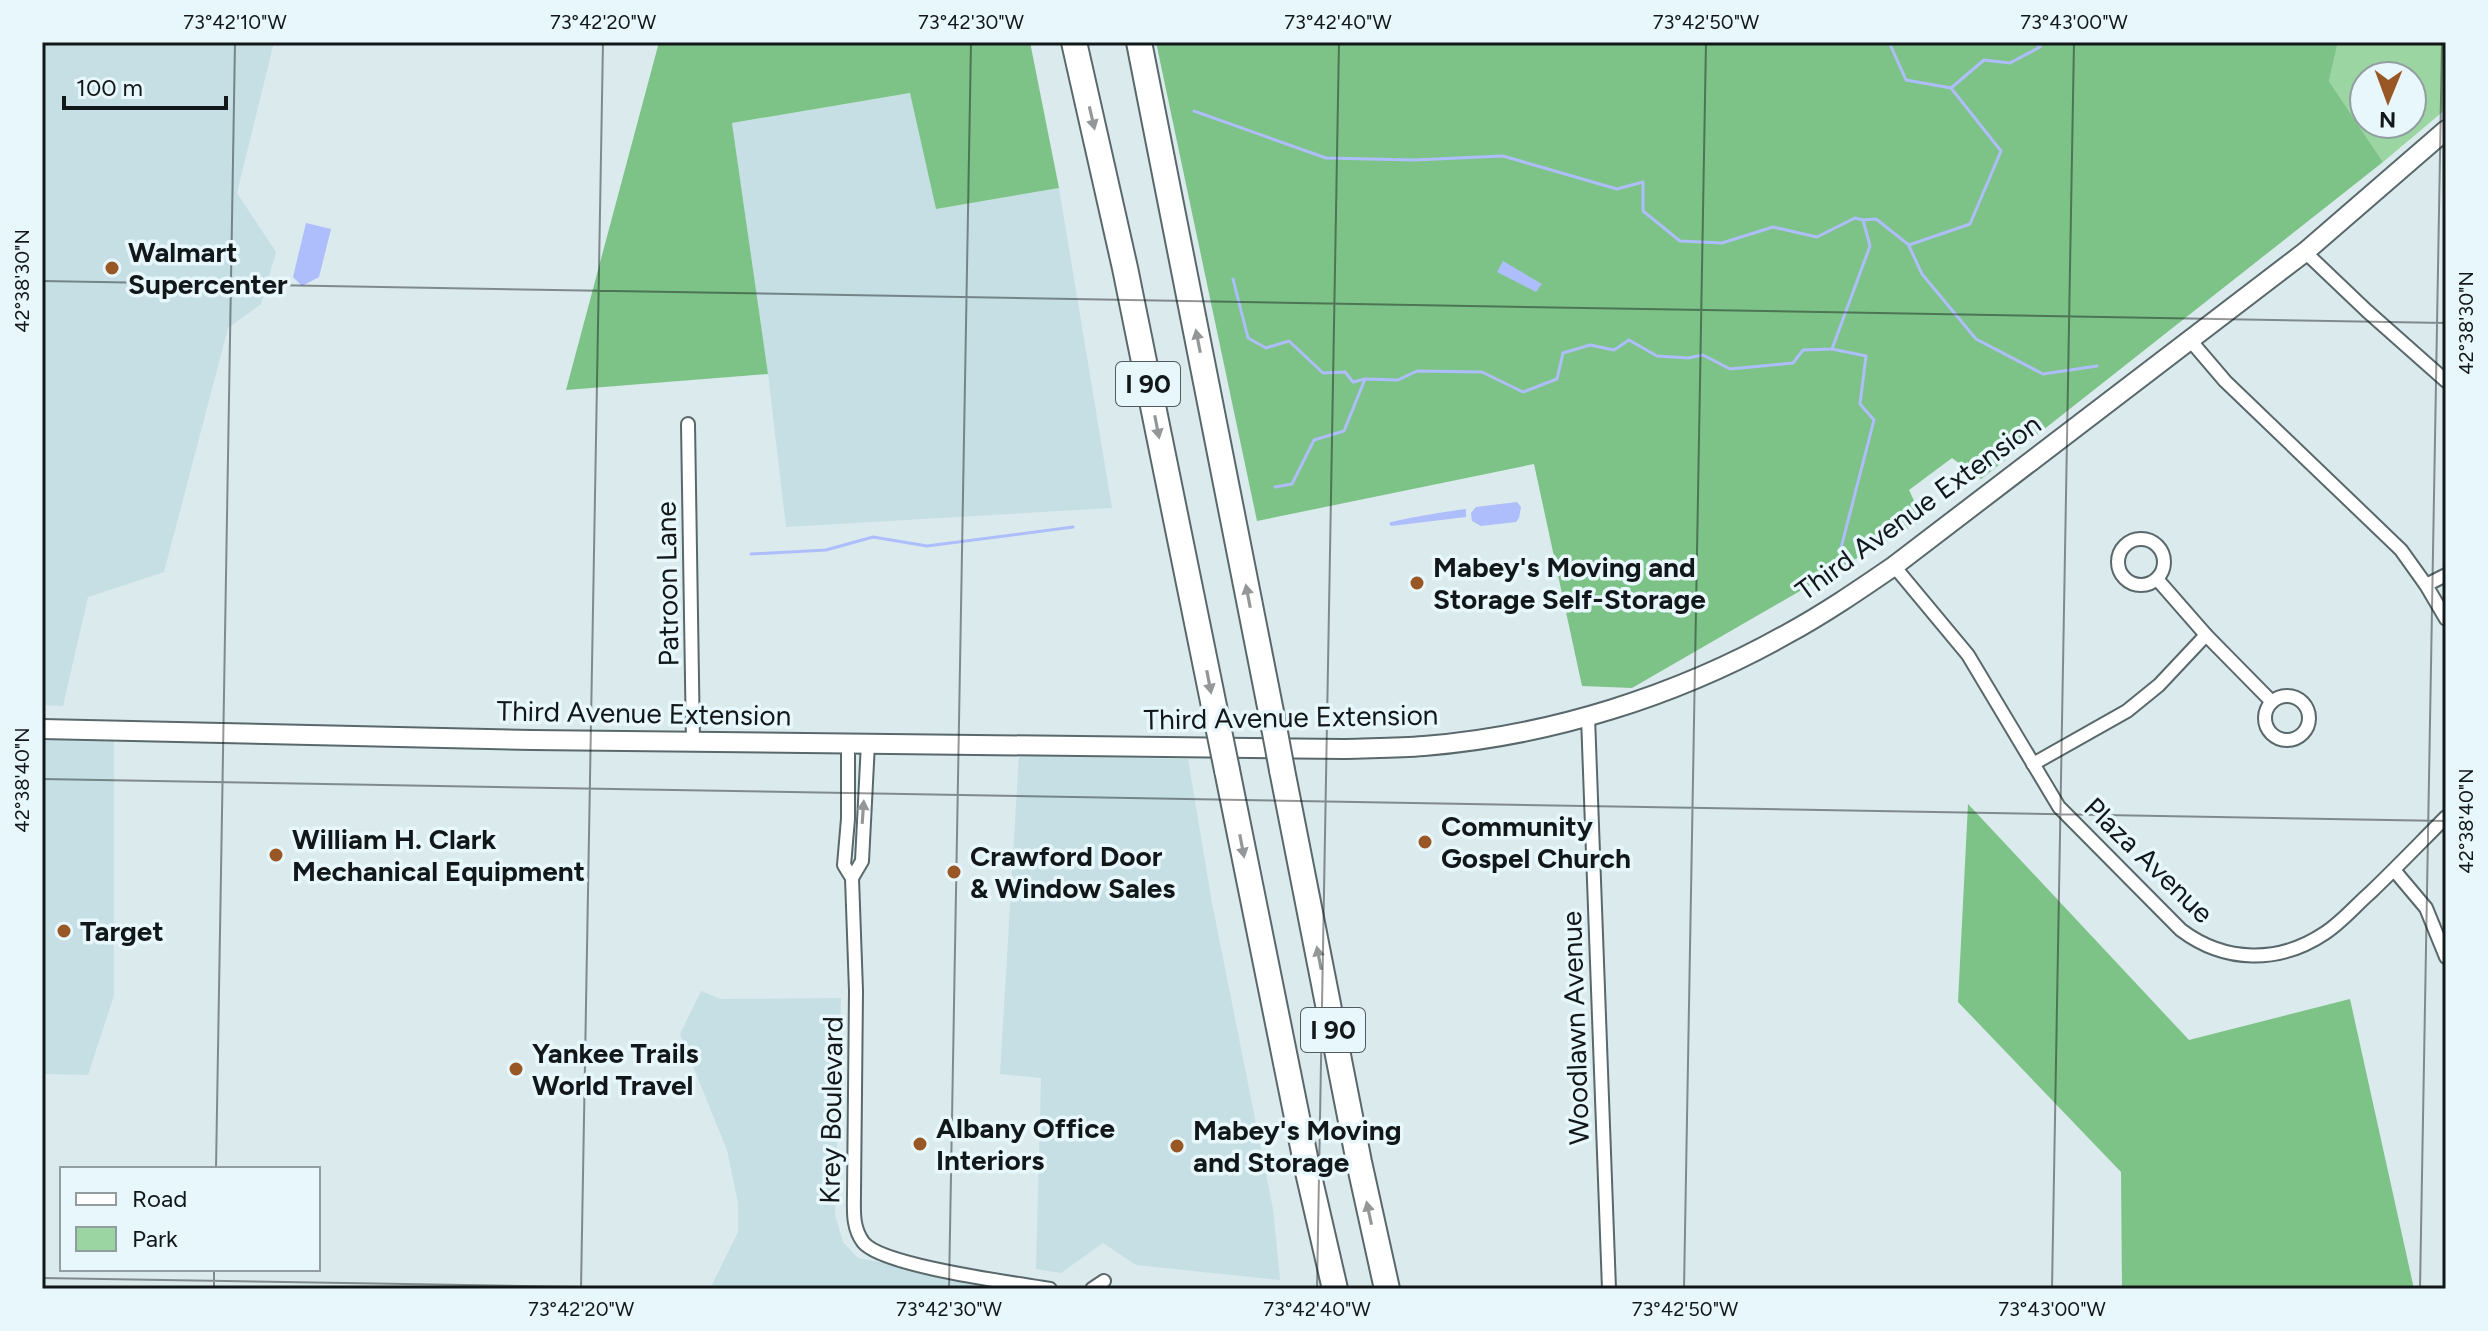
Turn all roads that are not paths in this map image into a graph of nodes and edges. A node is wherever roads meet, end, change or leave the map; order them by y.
1 (1074, 42) edge
2 (1139, 42) edge
3 (2446, 130) edge
4 (2305, 252) junction
5 (2190, 340) junction
6 (2446, 381) edge
7 (688, 424) dead end
8 (1894, 566) junction
9 (2446, 575) edge
10 (2157, 579) dead end
11 (2426, 585) junction
12 (2446, 619) edge
13 (2206, 635) junction
14 (2272, 702) dead end
15 (1588, 717) junction
16 (42, 729) edge
17 (693, 742) junction
18 (848, 742) junction
19 (868, 743) junction
20 (2033, 764) junction
21 (2446, 817) edge
22 (2394, 870) junction
23 (852, 878) junction
24 (2446, 957) edge
25 (1296, 1115) junction
26 (1104, 1281) dead end
27 (1050, 1289) edge
28 (1092, 1289) edge
29 (1321, 1289) edge
30 (1335, 1289) edge
31 (1387, 1289) edge
32 (1609, 1289) edge

1 -> 25 highway, I 90, bridge
31 -> 2 highway, I 90, bridge
3 - 4 street, Third Avenue Extension
4 - 5 street, Third Avenue Extension
4 - 6 street
5 - 8 street, Third Avenue Extension
5 - 11 street
7 - 17 street, Patroon Lane
8 - 15 street, Third Avenue Extension
8 - 20 street, Plaza Avenue
9 - 11 street
10 - 13 street
11 - 12 street
13 - 14 street
13 - 20 street
15 - 19 street, Third Avenue Extension
15 - 32 street, Woodlawn Avenue
16 - 17 street, Third Avenue Extension
17 - 18 street, Third Avenue Extension
18 - 19 street, Third Avenue Extension
18 - 23 street, Krey Boulevard
23 -> 19 street, Krey Boulevard
20 - 22 street, Plaza Avenue
21 - 22 street, Plaza Avenue
22 - 24 street
23 - 27 street, Krey Boulevard
25 - 29 highway
25 - 30 highway, I 90
26 - 28 street

